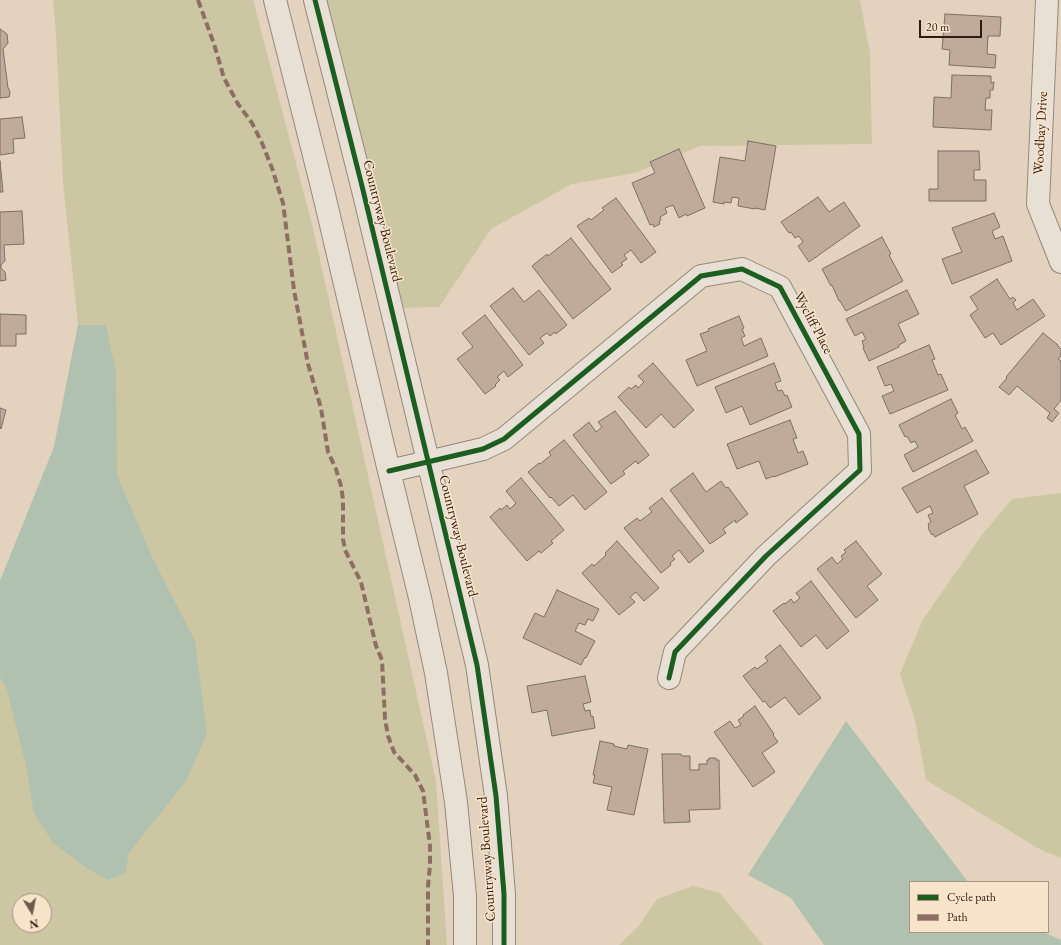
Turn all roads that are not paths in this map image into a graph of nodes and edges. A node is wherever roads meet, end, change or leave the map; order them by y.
1 (275, 0) edge
2 (315, 0) edge
3 (1047, 0) edge
4 (1061, 262) edge
5 (428, 462) junction
6 (389, 471) junction
7 (669, 678) dead end
8 (465, 945) edge
9 (504, 945) edge

1 - 6 street, Countryway Boulevard
2 - 5 street, Countryway Boulevard
3 - 4 street, Woodbay Drive
5 - 6 street, Wycliff Place
5 - 7 street, Wycliff Place
5 - 9 street, Countryway Boulevard
6 - 8 street, Countryway Boulevard

